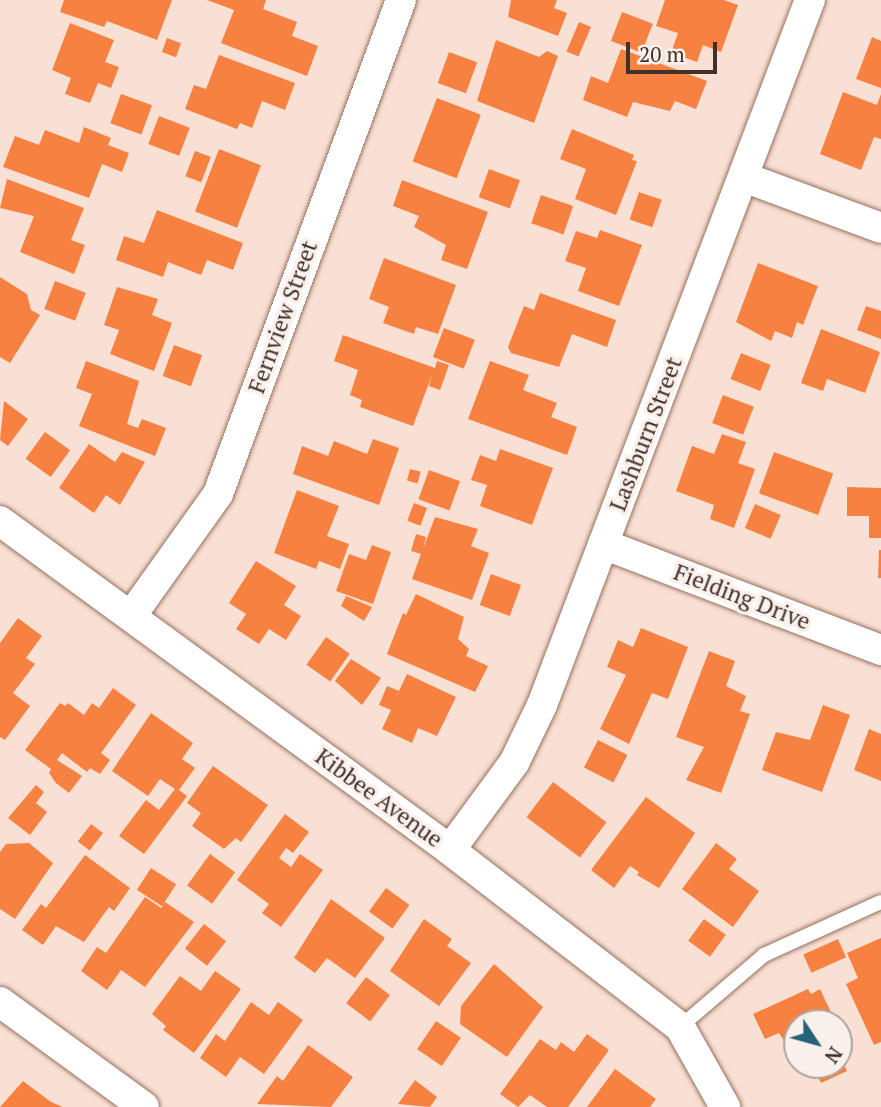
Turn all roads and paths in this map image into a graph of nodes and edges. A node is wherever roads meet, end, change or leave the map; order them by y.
1 (401, 0) edge
2 (810, 0) edge
3 (746, 178) junction
4 (881, 228) edge
5 (0, 521) edge
6 (603, 544) junction
7 (131, 616) junction
8 (881, 650) edge
9 (450, 850) junction
10 (881, 902) edge
11 (0, 1002) edge
12 (680, 1027) junction
13 (144, 1107) edge
14 (725, 1107) edge

1 - 7 street, Fernview Street
2 - 3 street, Lashburn Street
3 - 4 street
3 - 6 street, Lashburn Street
5 - 7 street, Kibbee Avenue
6 - 8 street, Fielding Drive
6 - 9 street, Lashburn Street
7 - 9 street, Kibbee Avenue
9 - 12 street, Kibbee Avenue
10 - 12 lane
11 - 13 street
12 - 14 street, Kibbee Avenue

